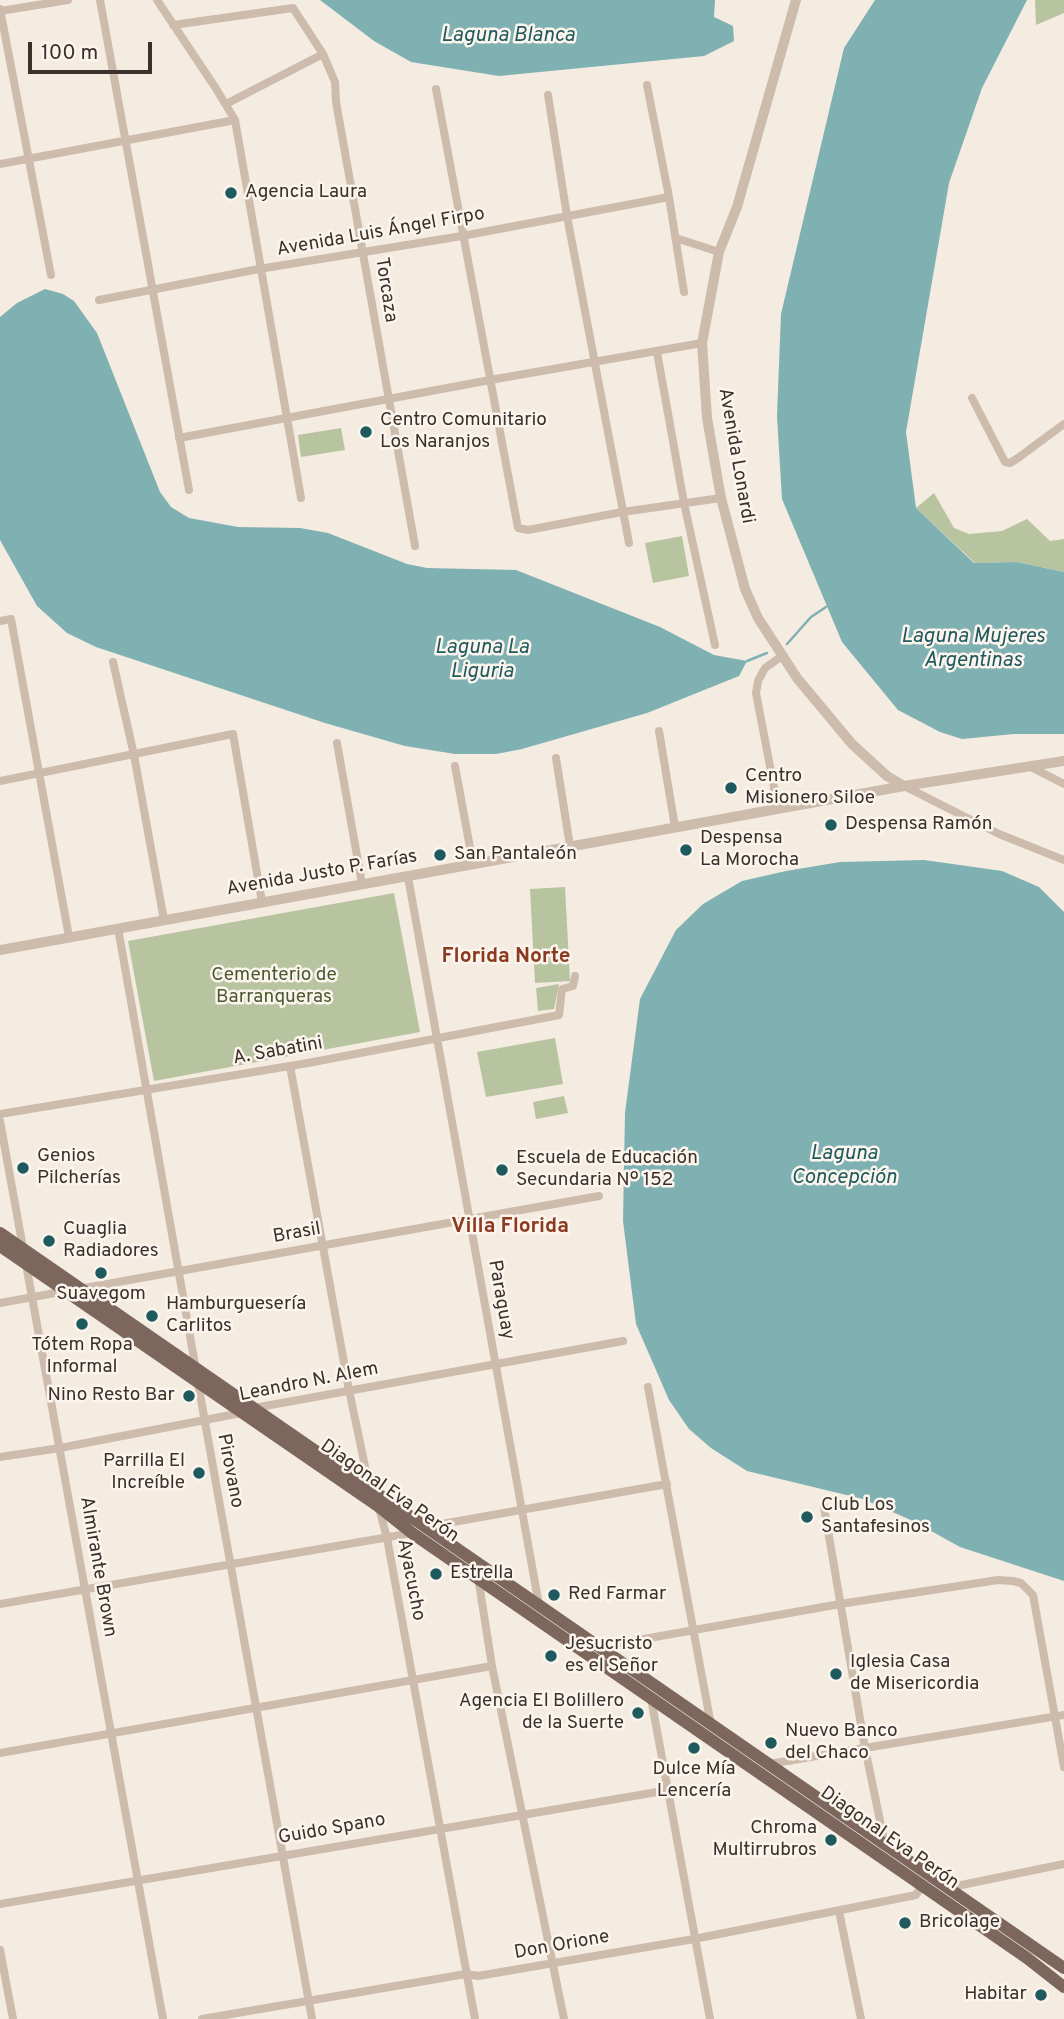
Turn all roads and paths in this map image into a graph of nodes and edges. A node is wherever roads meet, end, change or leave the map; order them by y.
1 (68, 0) edge
2 (100, 0) edge
3 (157, 0) edge
4 (796, 0) edge
5 (0, 10) edge
6 (173, 25) junction
7 (323, 54) junction
8 (647, 85) dead end
9 (436, 89) dead end
10 (548, 95) dead end
11 (226, 104) junction
12 (235, 120) junction
13 (125, 142) junction
14 (29, 159) junction
15 (0, 164) edge
16 (669, 197) junction
17 (567, 216) junction
18 (462, 236) junction
19 (676, 238) junction
20 (363, 252) junction
21 (719, 252) junction
22 (260, 269) junction
23 (51, 275) dead end
24 (153, 290) junction
25 (684, 292) dead end
26 (99, 300) dead end
27 (702, 343) junction
28 (657, 352) junction
29 (595, 362) junction
30 (490, 380) junction
31 (972, 398) dead end
32 (387, 399) junction
33 (285, 418) junction
34 (1064, 424) edge
35 (179, 438) junction
36 (189, 490) dead end
37 (301, 498) dead end
38 (721, 498) junction
39 (684, 503) junction
40 (622, 512) junction
41 (629, 543) dead end
42 (415, 546) dead end
43 (0, 621) edge
44 (715, 645) dead end
45 (782, 656) junction
46 (113, 662) dead end
47 (659, 731) dead end
48 (337, 743) dead end
49 (134, 755) junction
50 (556, 758) dead end
51 (1064, 761) edge
52 (455, 766) dead end
53 (1029, 766) junction
54 (38, 775) junction
55 (0, 781) edge
56 (1064, 784) edge
57 (904, 786) junction
58 (778, 808) junction
59 (674, 827) junction
60 (570, 846) junction
61 (1064, 860) edge
62 (473, 864) junction
63 (408, 877) junction
64 (362, 884) junction
65 (262, 902) junction
66 (164, 920) junction
67 (118, 928) junction
68 (69, 937) junction
69 (0, 950) edge
70 (575, 976) dead end
71 (437, 1038) junction
72 (290, 1066) junction
73 (146, 1090) junction
74 (0, 1114) edge
75 (0, 1121) edge
76 (599, 1196) dead end
77 (470, 1219) junction
78 (0, 1233) edge
79 (324, 1245) junction
80 (0, 1246) edge
81 (24, 1250) junction
82 (26, 1264) junction
83 (178, 1271) junction
84 (80, 1289) junction
85 (66, 1291) junction
86 (32, 1298) junction
87 (0, 1303) edge
88 (624, 1341) dead end
89 (495, 1364) junction
90 (196, 1368) junction
91 (198, 1384) junction
92 (648, 1387) dead end
93 (349, 1391) junction
94 (254, 1408) junction
95 (241, 1413) junction
96 (204, 1420) junction
97 (60, 1448) junction
98 (0, 1457) edge
99 (667, 1484) junction
100 (370, 1489) junction
101 (378, 1506) junction
102 (824, 1507) dead end
103 (522, 1510) junction
104 (425, 1527) junction
105 (412, 1533) junction
106 (387, 1538) junction
107 (230, 1565) junction
108 (478, 1577) junction
109 (85, 1590) junction
110 (0, 1604) edge
111 (840, 1604) junction
112 (539, 1605) junction
113 (694, 1632) junction
114 (599, 1647) junction
115 (492, 1666) junction
116 (413, 1681) junction
117 (651, 1698) junction
118 (256, 1708) junction
119 (1060, 1715) edge
120 (711, 1725) junction
121 (111, 1734) junction
122 (865, 1748) junction
123 (0, 1753) edge
124 (769, 1765) junction
125 (1064, 1767) edge
126 (669, 1790) junction
127 (523, 1814) junction
128 (439, 1828) junction
129 (885, 1845) junction
130 (282, 1854) junction
131 (1064, 1864) edge
132 (138, 1880) junction
133 (922, 1885) junction
134 (946, 1888) junction
135 (0, 1903) edge
136 (839, 1911) junction
137 (694, 1939) junction
138 (0, 1950) edge
139 (553, 1964) junction
140 (1064, 1968) edge
141 (466, 1973) junction
142 (1064, 1987) edge
143 (308, 2000) junction
144 (13, 2019) edge
145 (163, 2019) edge
146 (202, 2019) edge
147 (312, 2019) edge
148 (475, 2019) edge
149 (564, 2019) edge
150 (710, 2019) edge
151 (861, 2019) edge

1 - 5 street
2 - 13 street
3 - 6 street
4 - 21 street, Avenida Lonardi
5 - 14 street
6 - 7 street, Torcaza
6 - 11 street
7 - 11 street
7 - 20 street, Torcaza
8 - 16 street
9 - 18 street
10 - 17 street
11 - 12 street
12 - 13 street
12 - 22 street
13 - 14 street
13 - 24 street
14 - 15 street
14 - 23 street
16 - 17 street, Avenida Luis Ángel Firpo
16 - 19 street
17 - 18 street, Avenida Luis Ángel Firpo
17 - 29 street
18 - 20 street, Avenida Luis Ángel Firpo
18 - 30 street
19 - 21 street
19 - 25 street
20 - 22 street, Avenida Luis Ángel Firpo
20 - 32 street, Torcaza
21 - 27 street, Avenida Lonardi
22 - 24 street, Avenida Luis Ángel Firpo
22 - 33 street
24 - 26 street, Avenida Luis Ángel Firpo
24 - 35 street
27 - 28 street
27 - 38 street, Avenida Lonardi
28 - 29 street
28 - 39 street
29 - 30 street
29 - 40 street
30 - 32 street
30 - 40 street
31 - 34 street
32 - 33 street
32 - 42 street, Torcaza
33 - 35 street
33 - 37 street
35 - 36 street
38 - 39 street
38 - 45 street, Avenida Lonardi
39 - 40 street
39 - 44 street
40 - 41 street
43 - 54 street
45 - 57 street, Avenida Lonardi
45 - 58 street
46 - 49 street
47 - 59 street
48 - 64 street
49 - 54 street
49 - 65 street
49 - 66 street
50 - 60 street
51 - 53 street, Avenida Justo P. Farías
52 - 62 street
53 - 56 street
53 - 57 street, Avenida Justo P. Farías
54 - 55 street
54 - 68 street
57 - 58 street, Avenida Justo P. Farías
57 - 61 street
58 - 59 street, Avenida Justo P. Farías
59 - 60 street, Avenida Justo P. Farías
60 - 62 street, Avenida Justo P. Farías
62 - 63 street, Avenida Justo P. Farías
63 - 64 street, Avenida Justo P. Farías
63 - 71 street, Paraguay
64 - 65 street, Avenida Justo P. Farías
65 - 66 street, Avenida Justo P. Farías
66 - 67 street, Avenida Justo P. Farías
67 - 68 street, Avenida Justo P. Farías
67 - 73 street, Pirovano
68 - 69 street, Avenida Justo P. Farías
70 - 71 street, A. Sabatini
71 - 72 street, A. Sabatini
71 - 77 street, Paraguay
72 - 73 street, A. Sabatini
72 - 79 street, Ayacucho
73 - 74 street, A. Sabatini
73 - 83 street, Pirovano
75 - 81 street, Almirante Brown
76 - 77 street, Brasil
77 - 79 street, Brasil
77 - 89 street, Paraguay
78 - 81 main road, Diagonal Eva Perón
79 - 83 street, Brasil
79 - 93 street, Ayacucho
80 - 82 main road, Diagonal Eva Perón
81 - 82 street, Almirante Brown
81 - 84 main road, Diagonal Eva Perón
82 - 85 main road, Diagonal Eva Perón
82 - 86 street, Almirante Brown
83 - 84 street, Brasil
83 - 90 street, Pirovano
84 - 85 street, Brasil
84 - 90 main road, Diagonal Eva Perón
85 - 86 street, Brasil
85 - 91 main road, Diagonal Eva Perón
86 - 87 street, Brasil
86 - 97 street, Almirante Brown
88 - 89 street, Leandro N. Alem
89 - 93 street, Leandro N. Alem
89 - 103 street, Paraguay
90 - 91 street, Pirovano
90 - 94 main road, Diagonal Eva Perón
91 - 95 main road, Diagonal Eva Perón
91 - 96 street, Pirovano
92 - 99 street
93 - 94 street, Leandro N. Alem
93 - 100 street, Ayacucho
94 - 95 street, Leandro N. Alem
94 - 100 main road, Diagonal Eva Perón
95 - 96 street, Leandro N. Alem
95 - 101 main road, Diagonal Eva Perón
96 - 97 street, Leandro N. Alem
96 - 107 street, Pirovano
97 - 98 street, Leandro N. Alem
97 - 109 street, Almirante Brown
99 - 103 street
99 - 113 street
100 - 101 street, Ayacucho
100 - 104 main road, Diagonal Eva Perón
101 - 105 main road, Diagonal Eva Perón
101 - 106 street, Ayacucho
102 - 111 street
103 - 104 street
103 - 112 street, Paraguay
104 - 112 main road, Diagonal Eva Perón
105 - 106 street
105 - 108 main road, Diagonal Eva Perón
106 - 107 street
106 - 116 street, Ayacucho
107 - 109 street
107 - 118 street, Pirovano
108 - 115 street
108 - 117 main road, Diagonal Eva Perón
109 - 110 street
109 - 121 street, Almirante Brown
111 - 113 street
111 - 119 street
111 - 122 street
112 - 114 main road, Diagonal Eva Perón
113 - 114 street
113 - 120 street
114 - 120 main road, Diagonal Eva Perón
115 - 116 street
115 - 127 street
116 - 118 street
116 - 128 street, Ayacucho
117 - 126 street
117 - 133 main road, Diagonal Eva Perón
118 - 121 street
118 - 130 street, Pirovano
119 - 122 street
119 - 125 street
120 - 124 main road, Diagonal Eva Perón
121 - 123 street
121 - 132 street, Almirante Brown
122 - 124 street
122 - 129 street
124 - 129 main road, Diagonal Eva Perón
126 - 127 street, Guido Spano
126 - 137 street
127 - 128 street, Guido Spano
127 - 139 street
128 - 130 street, Guido Spano
128 - 141 street, Ayacucho
129 - 134 main road, Diagonal Eva Perón
130 - 132 street, Guido Spano
130 - 143 street, Pirovano
131 - 134 street
132 - 135 street, Guido Spano
132 - 145 street, Almirante Brown
133 - 136 street, Don Orione
133 - 142 main road, Diagonal Eva Perón
134 - 140 main road, Diagonal Eva Perón
136 - 137 street, Don Orione
136 - 151 street
137 - 139 street, Don Orione
137 - 150 street
138 - 144 street
139 - 141 street, Don Orione
139 - 149 street
141 - 143 street, Don Orione
141 - 148 street, Ayacucho
143 - 146 street, Don Orione
143 - 147 street, Pirovano

